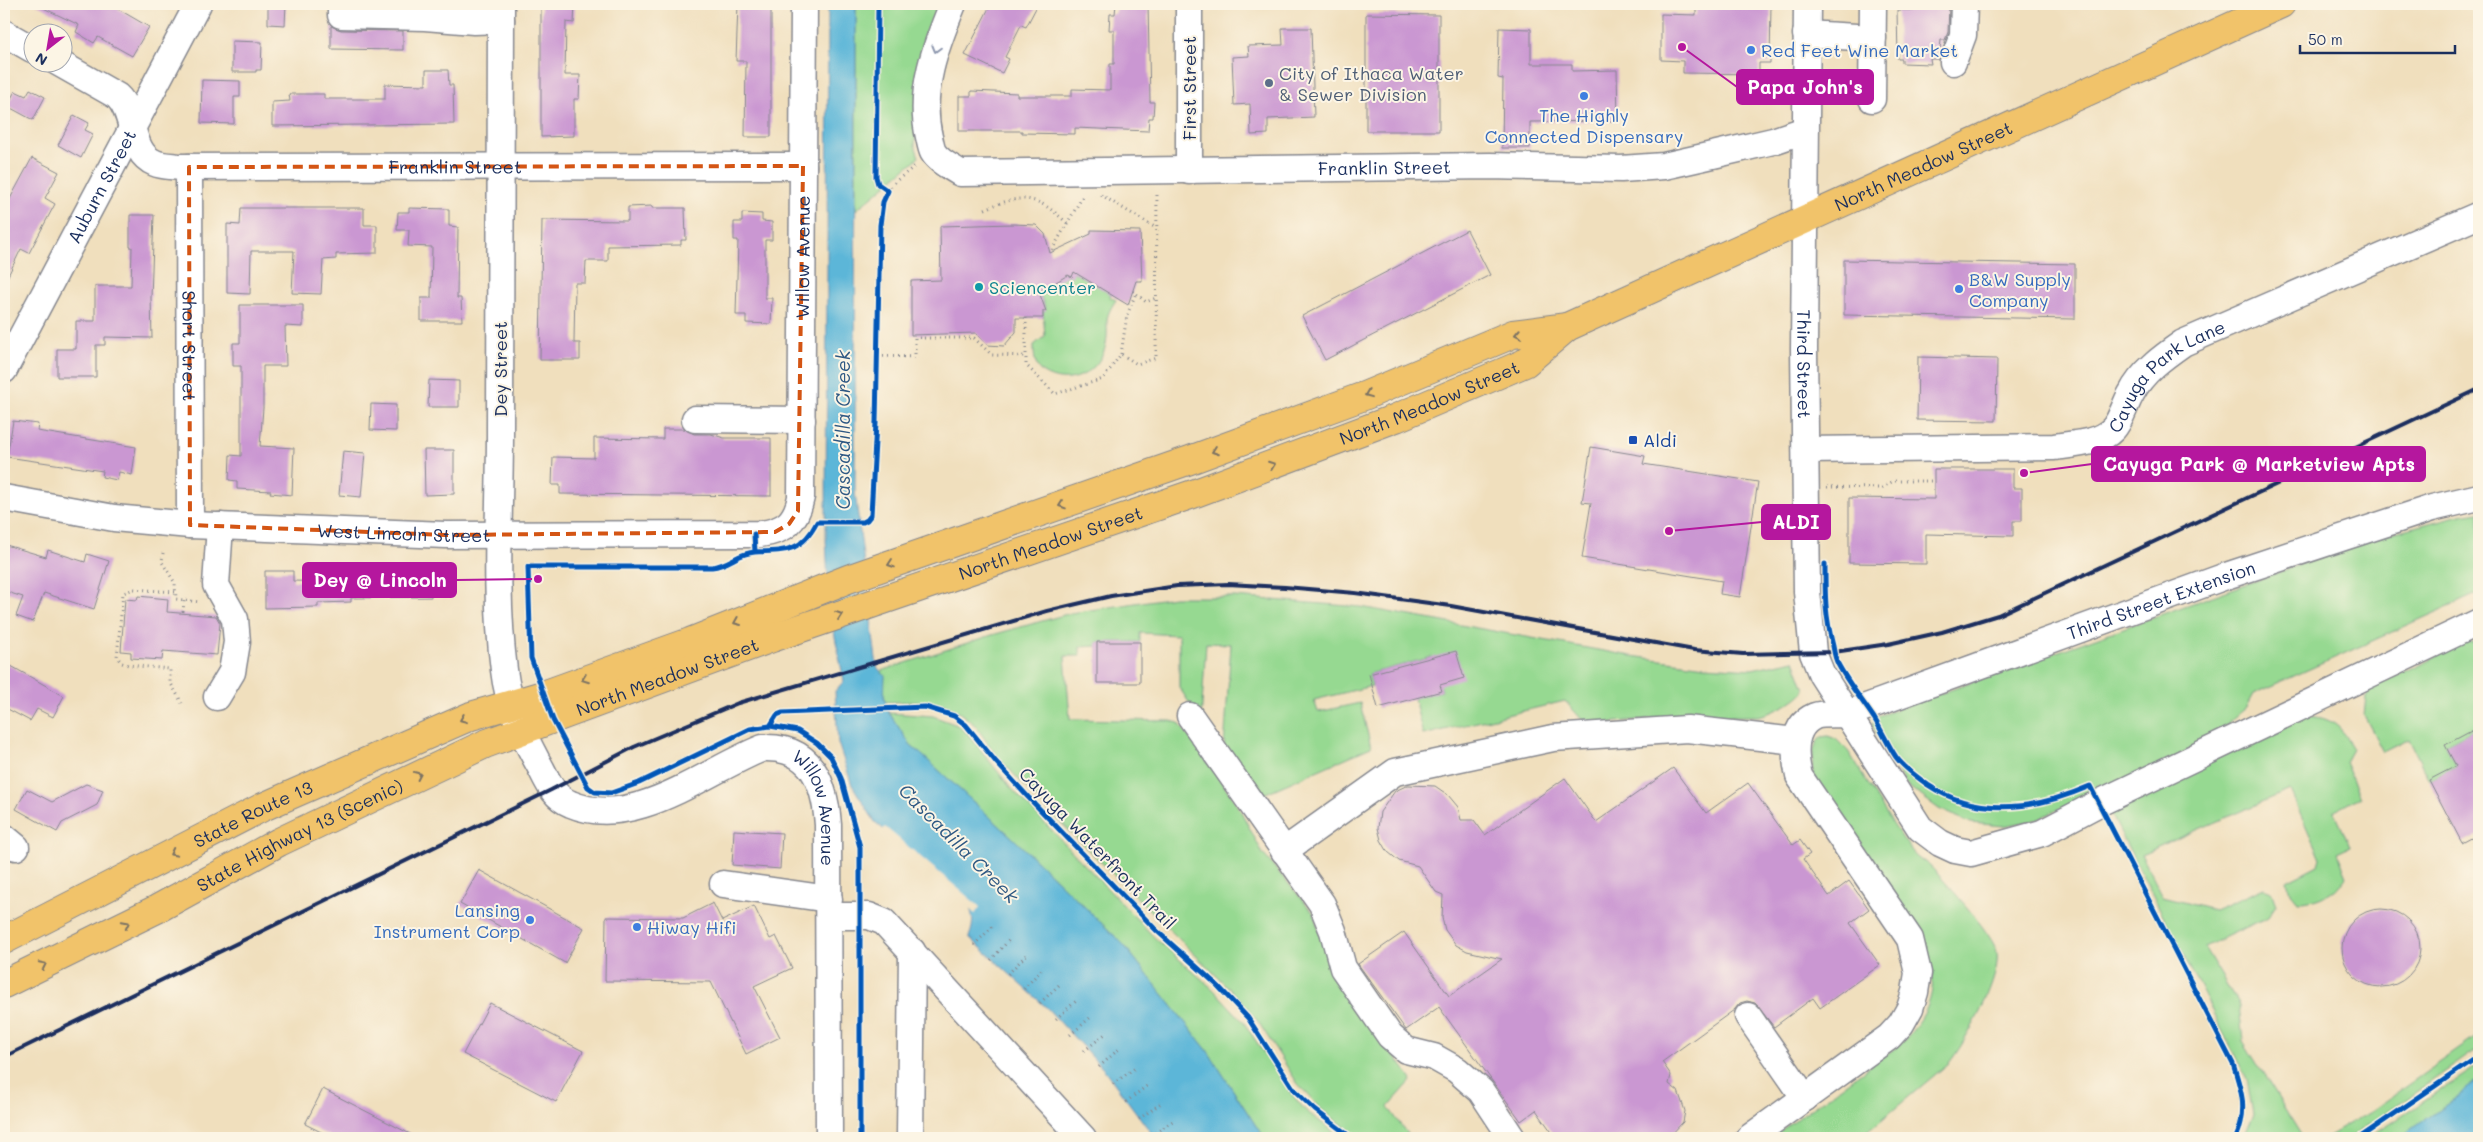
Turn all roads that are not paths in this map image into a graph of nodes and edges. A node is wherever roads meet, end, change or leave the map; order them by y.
1 (198, 4) edge
2 (340, 4) edge
3 (804, 4) edge
4 (953, 4) edge
5 (1189, 4) edge
6 (1807, 4) edge
7 (1873, 4) edge
8 (1964, 4) edge
9 (2282, 4) edge
10 (501, 12) edge
11 (4, 33) edge
12 (1806, 34) junction
13 (1872, 38) junction
14 (22, 43) edge
15 (1954, 62) dead end
16 (72, 70) edge
17 (1872, 99) dead end
18 (132, 126) junction
19 (1805, 130) junction
20 (500, 166) junction
21 (802, 166) junction
22 (189, 167) junction
23 (1189, 172) junction
24 (2479, 215) edge
25 (1806, 217) junction
26 (1567, 327) junction
27 (4, 370) edge
28 (695, 419) dead end
29 (802, 420) junction
30 (1806, 450) junction
31 (2479, 497) edge
32 (4, 498) edge
33 (798, 511) joint
34 (190, 525) junction
35 (220, 526) junction
36 (500, 534) junction
37 (2479, 622) edge
38 (217, 697) dead end
39 (510, 706) junction
40 (1847, 714) junction
41 (1190, 716) dead end
42 (520, 732) junction
43 (1796, 741) junction
44 (1284, 851) junction
45 (723, 884) dead end
46 (829, 907) junction
47 (4, 940) edge
48 (912, 951) junction
49 (4, 984) edge
50 (1748, 1016) dead end
51 (1805, 1098) junction
52 (829, 1138) edge
53 (910, 1138) edge
54 (1083, 1138) edge
55 (1512, 1138) edge
56 (1749, 1138) edge

1 - 18 street, Auburn Street
2 - 10 street
3 - 21 street, Willow Avenue
4 -> 23 street, Franklin Street
5 - 23 street, First Street
6 - 12 street, Third Street
7 - 13 street
8 - 15 street
9 - 25 highway, North Meadow Street
10 - 20 street, Dey Street
11 - 14 street
12 - 13 street
12 - 19 street, Third Street
13 - 17 street
16 - 18 street
18 - 22 street, Franklin Street
18 - 27 street, Auburn Street
19 - 23 street, Franklin Street
19 - 25 street, Third Street
20 - 21 street, Franklin Street
20 - 22 street, Franklin Street
20 - 36 street, Dey Street
21 - 29 street, Willow Avenue
22 - 34 street, Short Street
24 - 30 street, Cayuga Park Lane
25 - 26 highway, North Meadow Street
25 - 30 street, Third Street
26 -> 39 highway, North Meadow Street
42 -> 26 highway, North Meadow Street
28 - 29 street
29 - 33 street, Willow Avenue
30 - 40 street, Third Street
31 - 40 street, Third Street Extension
32 - 34 street, West Lincoln Street
33 - 36 street, West Lincoln Street
34 - 35 street, West Lincoln Street
35 - 36 street, West Lincoln Street
35 - 38 street
36 - 39 street, Dey Street
37 - 40 street, Third Street
39 - 42 street, Dey Street
39 -> 47 highway, State Route 13
40 - 43 street, Third Street Extension
41 - 44 street
42 - 46 street, Willow Avenue
49 -> 42 highway, State Highway 13 (Scenic)
43 - 44 street
43 - 51 street
44 - 55 street
45 - 46 street
46 - 48 street
46 - 52 street, Willow Avenue
48 - 53 street
48 - 54 street
50 - 51 street
51 - 56 street

